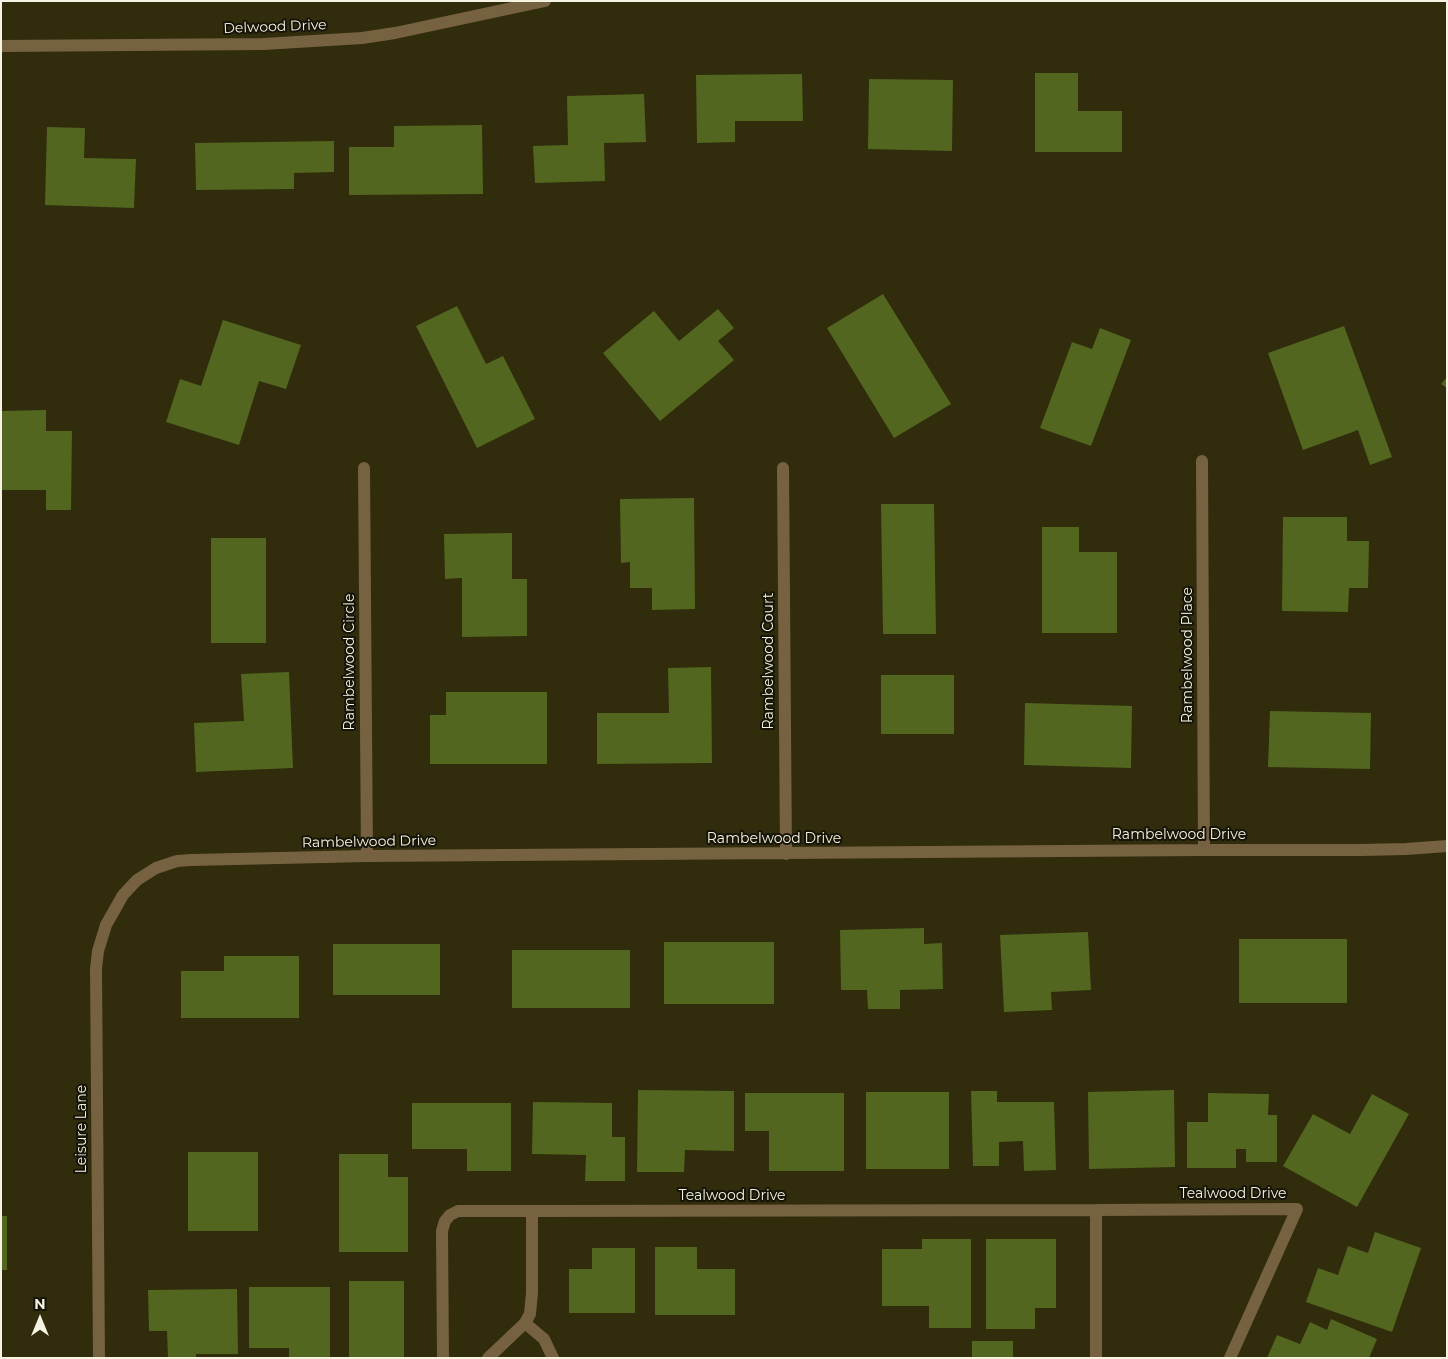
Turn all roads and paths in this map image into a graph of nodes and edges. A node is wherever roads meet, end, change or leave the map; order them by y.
1 (545, 1) edge
2 (1, 46) edge
3 (1202, 461) dead end
4 (364, 468) dead end
5 (783, 468) dead end
6 (1447, 846) edge
7 (1204, 850) junction
8 (786, 854) junction
9 (367, 856) junction
10 (117, 904) joint
11 (1096, 1210) junction
12 (532, 1211) junction
13 (524, 1323) junction
14 (98, 1358) edge
15 (443, 1358) edge
16 (488, 1358) edge
17 (553, 1358) edge
18 (1096, 1358) edge
19 (1230, 1358) edge

1 - 2 street, Delwood Drive
3 - 7 street, Rambelwood Place
4 - 9 street, Rambelwood Circle
5 - 8 street, Rambelwood Court
6 - 7 street, Rambelwood Drive
7 - 8 street, Rambelwood Drive
8 - 9 street, Rambelwood Drive
9 - 10 street, Rambelwood Drive
10 - 14 street, Leisure Lane
11 - 12 street, Tealwood Drive
11 - 18 street
11 - 19 street, Tealwood Drive
12 - 13 street
12 - 15 street, Tealwood Drive
13 - 16 street
13 - 17 street

